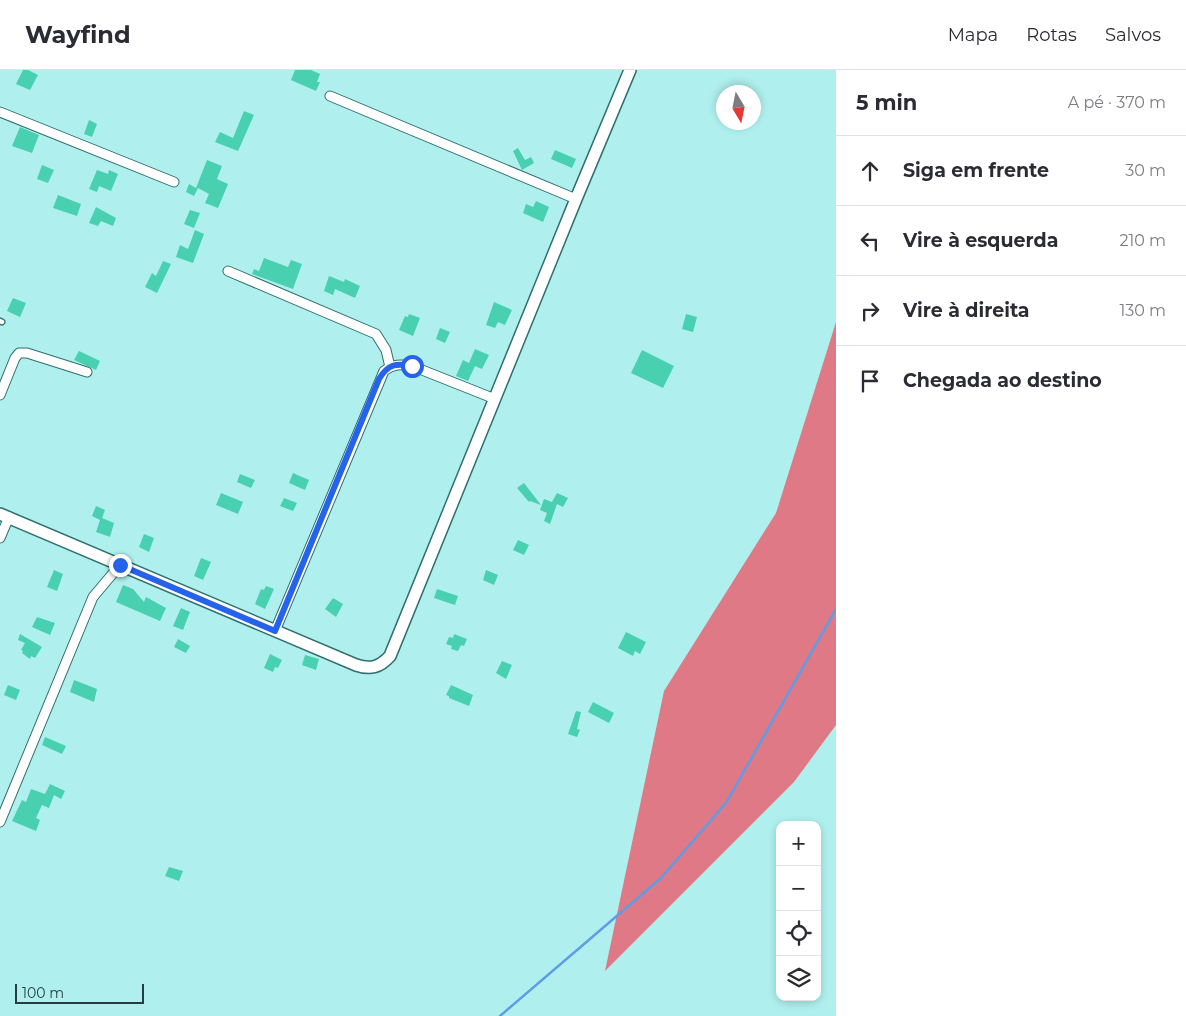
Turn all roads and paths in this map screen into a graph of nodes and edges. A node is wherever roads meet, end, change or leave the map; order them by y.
1 (630, 70) edge
2 (330, 96) dead end
3 (0, 112) edge
4 (174, 182) dead end
5 (576, 198) junction
6 (228, 272) dead end
7 (390, 367) junction
8 (87, 372) dead end
9 (0, 395) edge
10 (495, 399) junction
11 (4, 515) edge
12 (0, 538) edge
13 (120, 565) junction
14 (275, 631) junction
15 (0, 822) edge

1 - 5 street
2 - 5 street
3 - 4 street
5 - 10 street
6 - 7 street
7 - 10 street
7 - 14 street
8 - 9 street
10 - 14 street
11 - 12 street
11 - 13 street
13 - 14 street
13 - 15 street

